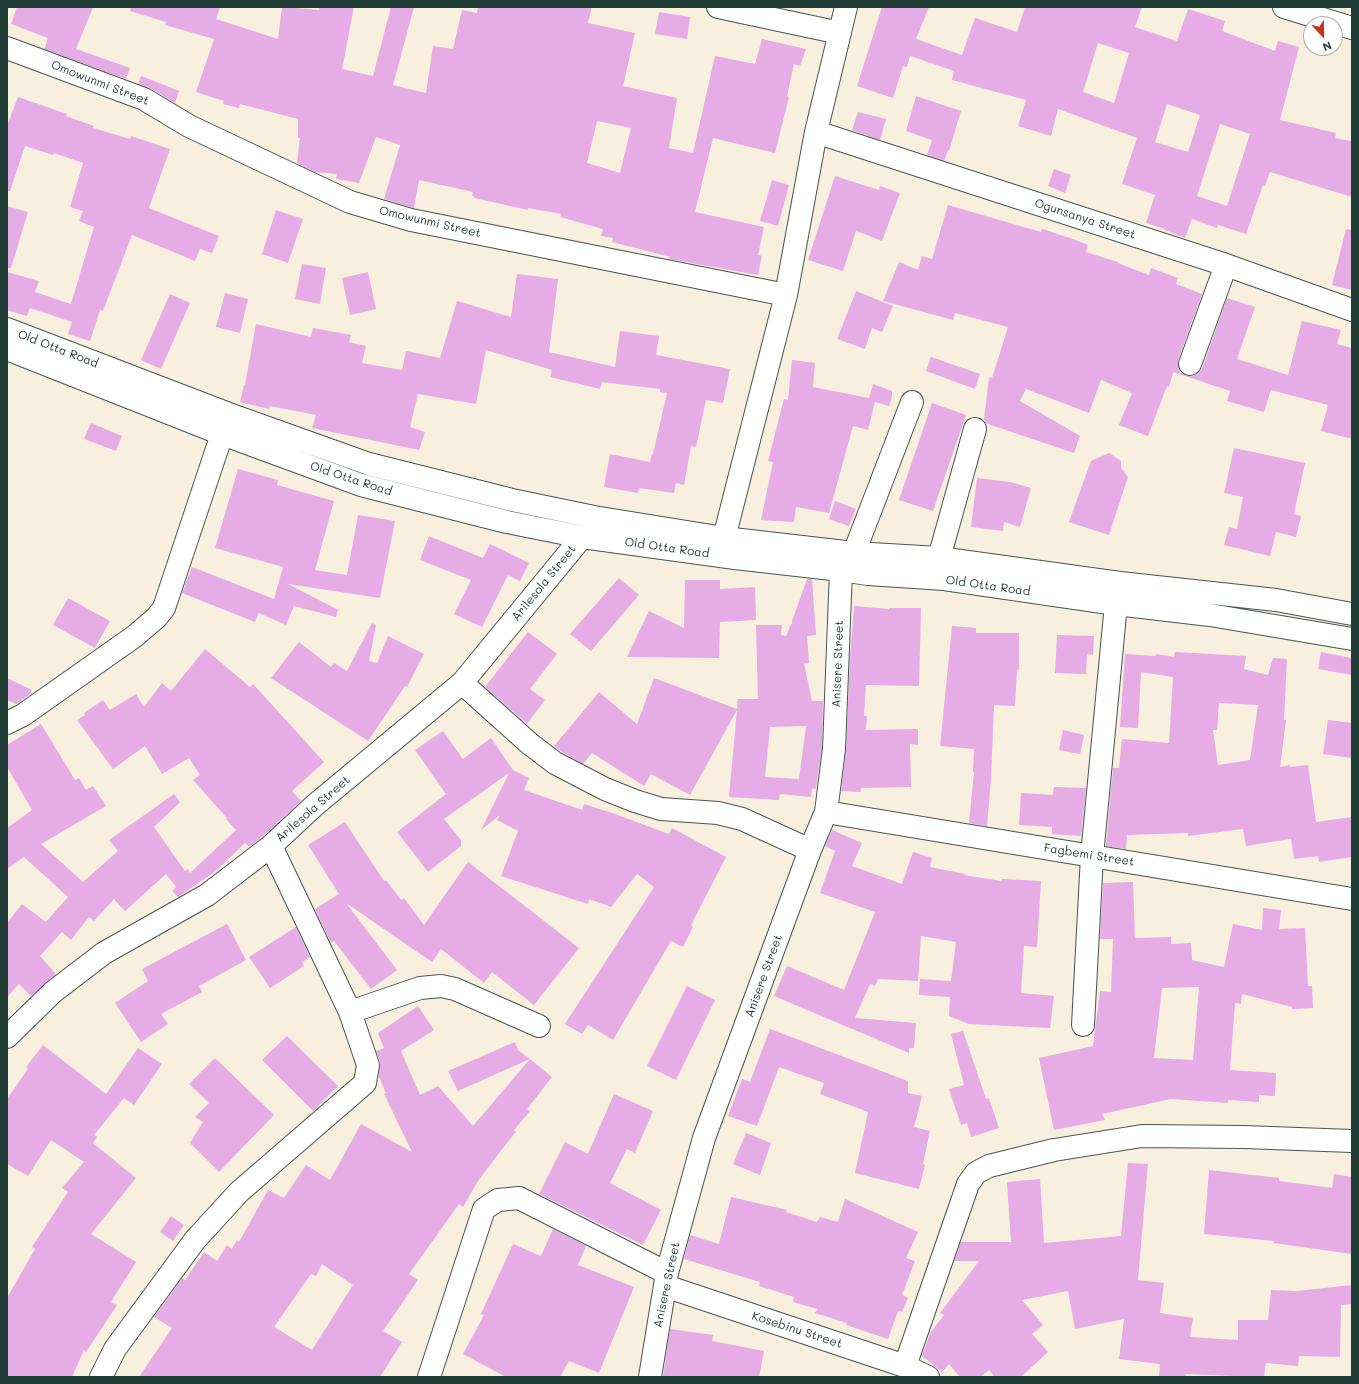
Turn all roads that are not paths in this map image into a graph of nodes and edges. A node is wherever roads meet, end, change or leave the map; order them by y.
1 (718, 7) edge
2 (846, 7) edge
3 (1284, 7) edge
4 (1352, 28) edge
5 (840, 33) junction
6 (7, 48) edge
7 (816, 132) junction
8 (1226, 265) junction
9 (786, 295) junction
10 (1352, 310) edge
11 (7, 329) edge
12 (7, 349) edge
13 (1190, 364) dead end
14 (912, 402) dead end
15 (974, 429) dead end
16 (222, 434) junction
17 (582, 537) junction
18 (724, 538) junction
19 (939, 558) junction
20 (847, 561) junction
21 (1214, 592) junction
22 (1116, 604) junction
23 (1352, 614) edge
24 (1210, 615) junction
25 (1352, 639) edge
26 (462, 683) junction
27 (7, 723) edge
28 (826, 812) junction
29 (271, 846) junction
30 (810, 850) junction
31 (1092, 856) junction
32 (1352, 900) edge
33 (350, 1012) junction
34 (1083, 1025) dead end
35 (539, 1026) dead end
36 (7, 1038) edge
37 (1352, 1140) edge
38 (666, 1279) junction
39 (905, 1366) junction
40 (101, 1377) edge
41 (429, 1377) edge
42 (650, 1377) edge
43 (928, 1377) edge

1 - 5 street
2 - 5 street
3 - 4 street
5 - 7 street
6 - 9 street, Omowunmi Street
7 - 8 street, Ogunsanya Street
7 - 9 street
8 - 10 street, Ogunsanya Street
8 - 13 street
9 - 18 street
11 - 18 street, Old Otta Road
12 - 16 street, Old Otta Road
14 - 20 street, Anisere Street
15 - 19 street
16 - 17 street, Old Otta Road
16 - 27 street
17 - 20 street, Old Otta Road
17 - 26 street, Arilesola Street
18 - 20 street, Old Otta Road
19 - 20 street, Old Otta Road
19 - 21 street, Old Otta Road
20 - 22 street, Old Otta Road
20 - 28 street, Anisere Street
21 - 23 street, Old Otta Road
21 - 24 street
22 - 24 street, Old Otta Road
22 - 31 street
24 - 25 street, Old Otta Road
26 - 29 street, Arilesola Street
26 - 30 street
28 - 30 street, Anisere Street
28 - 31 street, Fagbemi Street
29 - 33 street
29 - 36 street, Arilesola Street
30 - 38 street, Anisere Street
31 - 32 street, Fagbemi Street
31 - 34 street
33 - 35 street
33 - 40 street
37 - 39 street
38 - 39 street, Kosebinu Street
38 - 41 street, Kosebinu Street
38 - 42 street, Anisere Street
39 - 43 street, Kosebinu Street

